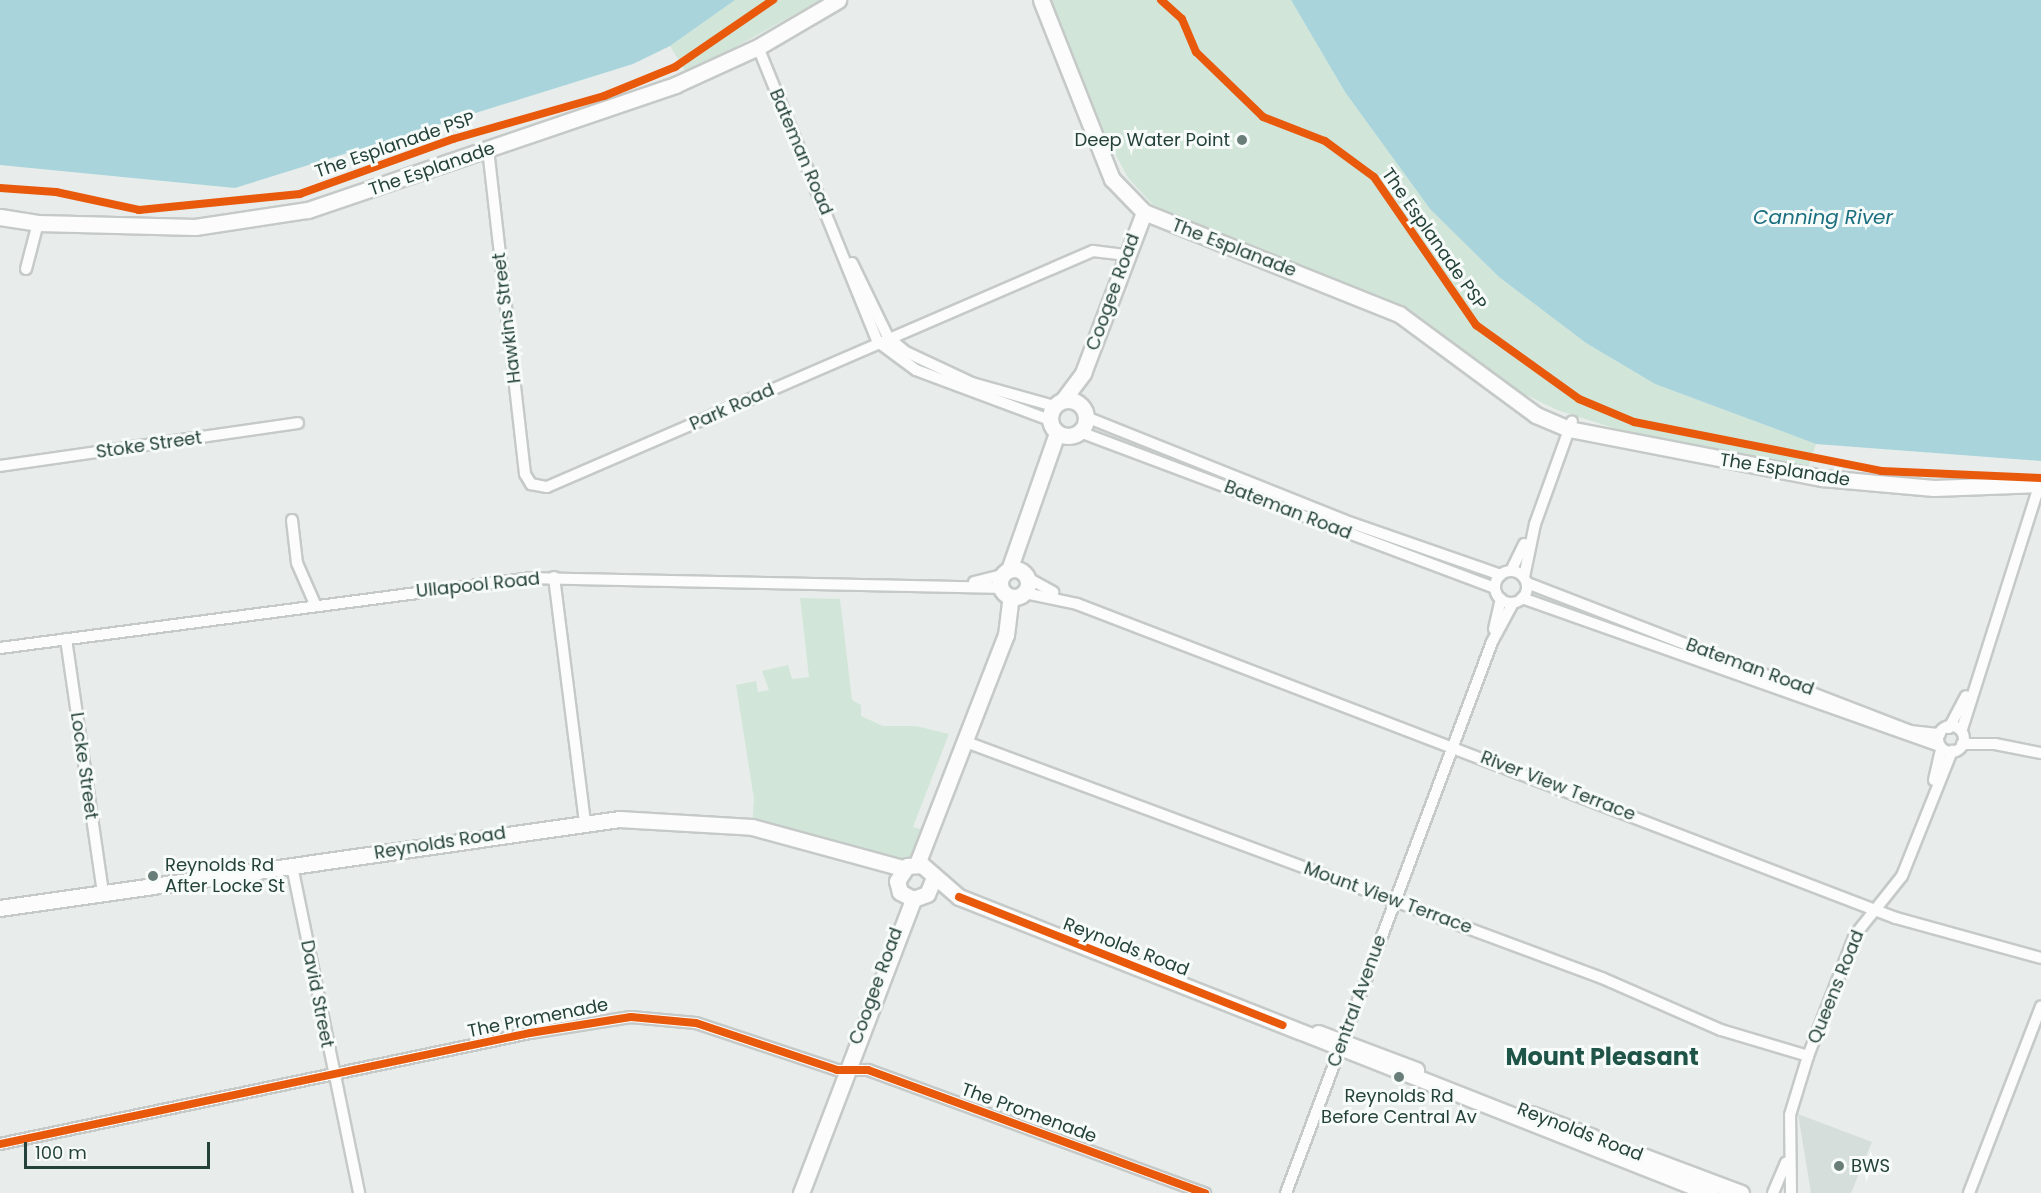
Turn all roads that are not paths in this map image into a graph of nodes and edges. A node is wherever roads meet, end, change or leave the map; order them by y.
1 (838, 0) edge
2 (1040, 1) edge
3 (758, 47) junction
4 (488, 149) junction
5 (1144, 212) junction
6 (0, 217) edge
7 (38, 224) junction
8 (1125, 255) junction
9 (26, 269) dead end
10 (930, 317) junction
11 (883, 340) junction
12 (905, 351) junction
13 (1083, 374) junction
14 (1083, 411) junction
15 (1062, 422) junction
16 (298, 423) dead end
17 (1570, 425) junction
18 (0, 466) edge
19 (531, 484) joint
20 (2040, 488) edge
21 (292, 520) dead end
22 (1535, 524) junction
23 (1506, 573) junction
24 (554, 577) junction
25 (1525, 580) junction
26 (1015, 584) junction
27 (1498, 593) junction
28 (1518, 600) junction
29 (315, 604) junction
30 (66, 639) junction
31 (1492, 642) junction
32 (0, 648) edge
33 (1976, 677) junction
34 (1962, 735) junction
35 (966, 742) junction
36 (1944, 742) junction
37 (1452, 745) junction
38 (2041, 753) edge
39 (585, 821) junction
40 (292, 866) junction
41 (915, 881) junction
42 (103, 893) junction
43 (1395, 901) junction
44 (1875, 907) junction
45 (0, 908) edge
46 (2041, 958) edge
47 (2041, 1006) edge
48 (1340, 1046) junction
49 (1808, 1056) junction
50 (845, 1069) junction
51 (333, 1074) junction
52 (0, 1144) edge
53 (1786, 1163) junction
54 (1706, 1187) edge
55 (359, 1193) edge
56 (801, 1193) edge
57 (1205, 1193) edge
58 (1286, 1193) edge
59 (1741, 1193) edge
60 (1773, 1193) edge
61 (1791, 1193) edge
62 (1969, 1193) edge

1 - 3 street, The Esplanade
2 - 5 street, The Esplanade
3 - 4 street, The Esplanade
3 - 11 street, Bateman Road
4 - 7 street, The Esplanade
4 - 19 street, Hawkins Street
5 - 8 street, Coogee Road
5 - 17 street, The Esplanade
6 - 7 street, The Esplanade
7 - 9 street
8 - 10 street, Park Road
8 - 13 street, Coogee Road
10 - 11 street, Park Road
10 - 12 street, Park Road
11 - 12 street, Bateman Road
11 - 15 street, Bateman Road
11 - 19 street, Park Road
12 - 15 street, Bateman Road
13 - 14 street, Coogee Road
13 - 15 street, Coogee Road
14 - 15 street, Bateman Road
14 - 15 street
14 - 23 street, Bateman Road
15 - 26 street, Coogee Road
15 - 27 street, Bateman Road
16 - 18 street, Stoke Street
17 - 20 street, The Esplanade
17 - 22 street
20 - 33 street, Queens Road
21 - 29 street
22 - 23 street
22 - 25 street
23 - 25 street, Bateman Road
23 - 27 street, Central Avenue
24 - 26 street, Ullapool Road
24 - 29 street, Ullapool Road
24 - 39 street
25 - 28 street, Central Avenue
25 - 36 street, Bateman Road
26 - 35 street, Coogee Road
26 - 37 street, River View Terrace
27 - 28 street, Bateman Road
27 - 31 street, Central Avenue
28 - 31 street, Central Avenue
28 - 36 street, Bateman Road
29 - 30 street, Ullapool Road
30 - 32 street, Ullapool Road
30 - 42 street, Locke Street
31 - 37 street, Central Avenue
33 - 34 street, Queens Road
33 - 36 street, Queens Road
34 - 36 street, Bateman Road
34 - 36 street
34 - 38 street, Bateman Road
35 - 41 street, Coogee Road
35 - 43 street, Mount View Terrace
36 - 44 street, Queens Road
37 - 43 street, Central Avenue
37 - 44 street, River View Terrace
39 - 40 street, Reynolds Road
39 - 41 street, Reynolds Road
40 - 42 street, Reynolds Road
40 - 51 street, David Street
41 - 48 street, Reynolds Road
41 - 50 street, Coogee Road
42 - 45 street, Reynolds Road
43 - 48 street, Central Avenue
43 - 49 street, Mount View Terrace
44 - 46 street, River View Terrace
44 - 49 street, Queens Road
47 - 62 street
48 - 54 street, Reynolds Road
48 - 58 street, Central Avenue
49 - 53 street, Queens Road
50 - 51 street, The Promenade
50 - 56 street, Coogee Road
50 - 57 street, The Promenade
51 - 52 street, The Promenade
51 - 55 street, David Street
53 - 60 street, Queens Road
53 - 61 street, Queens Road
54 - 59 street, Reynolds Road

